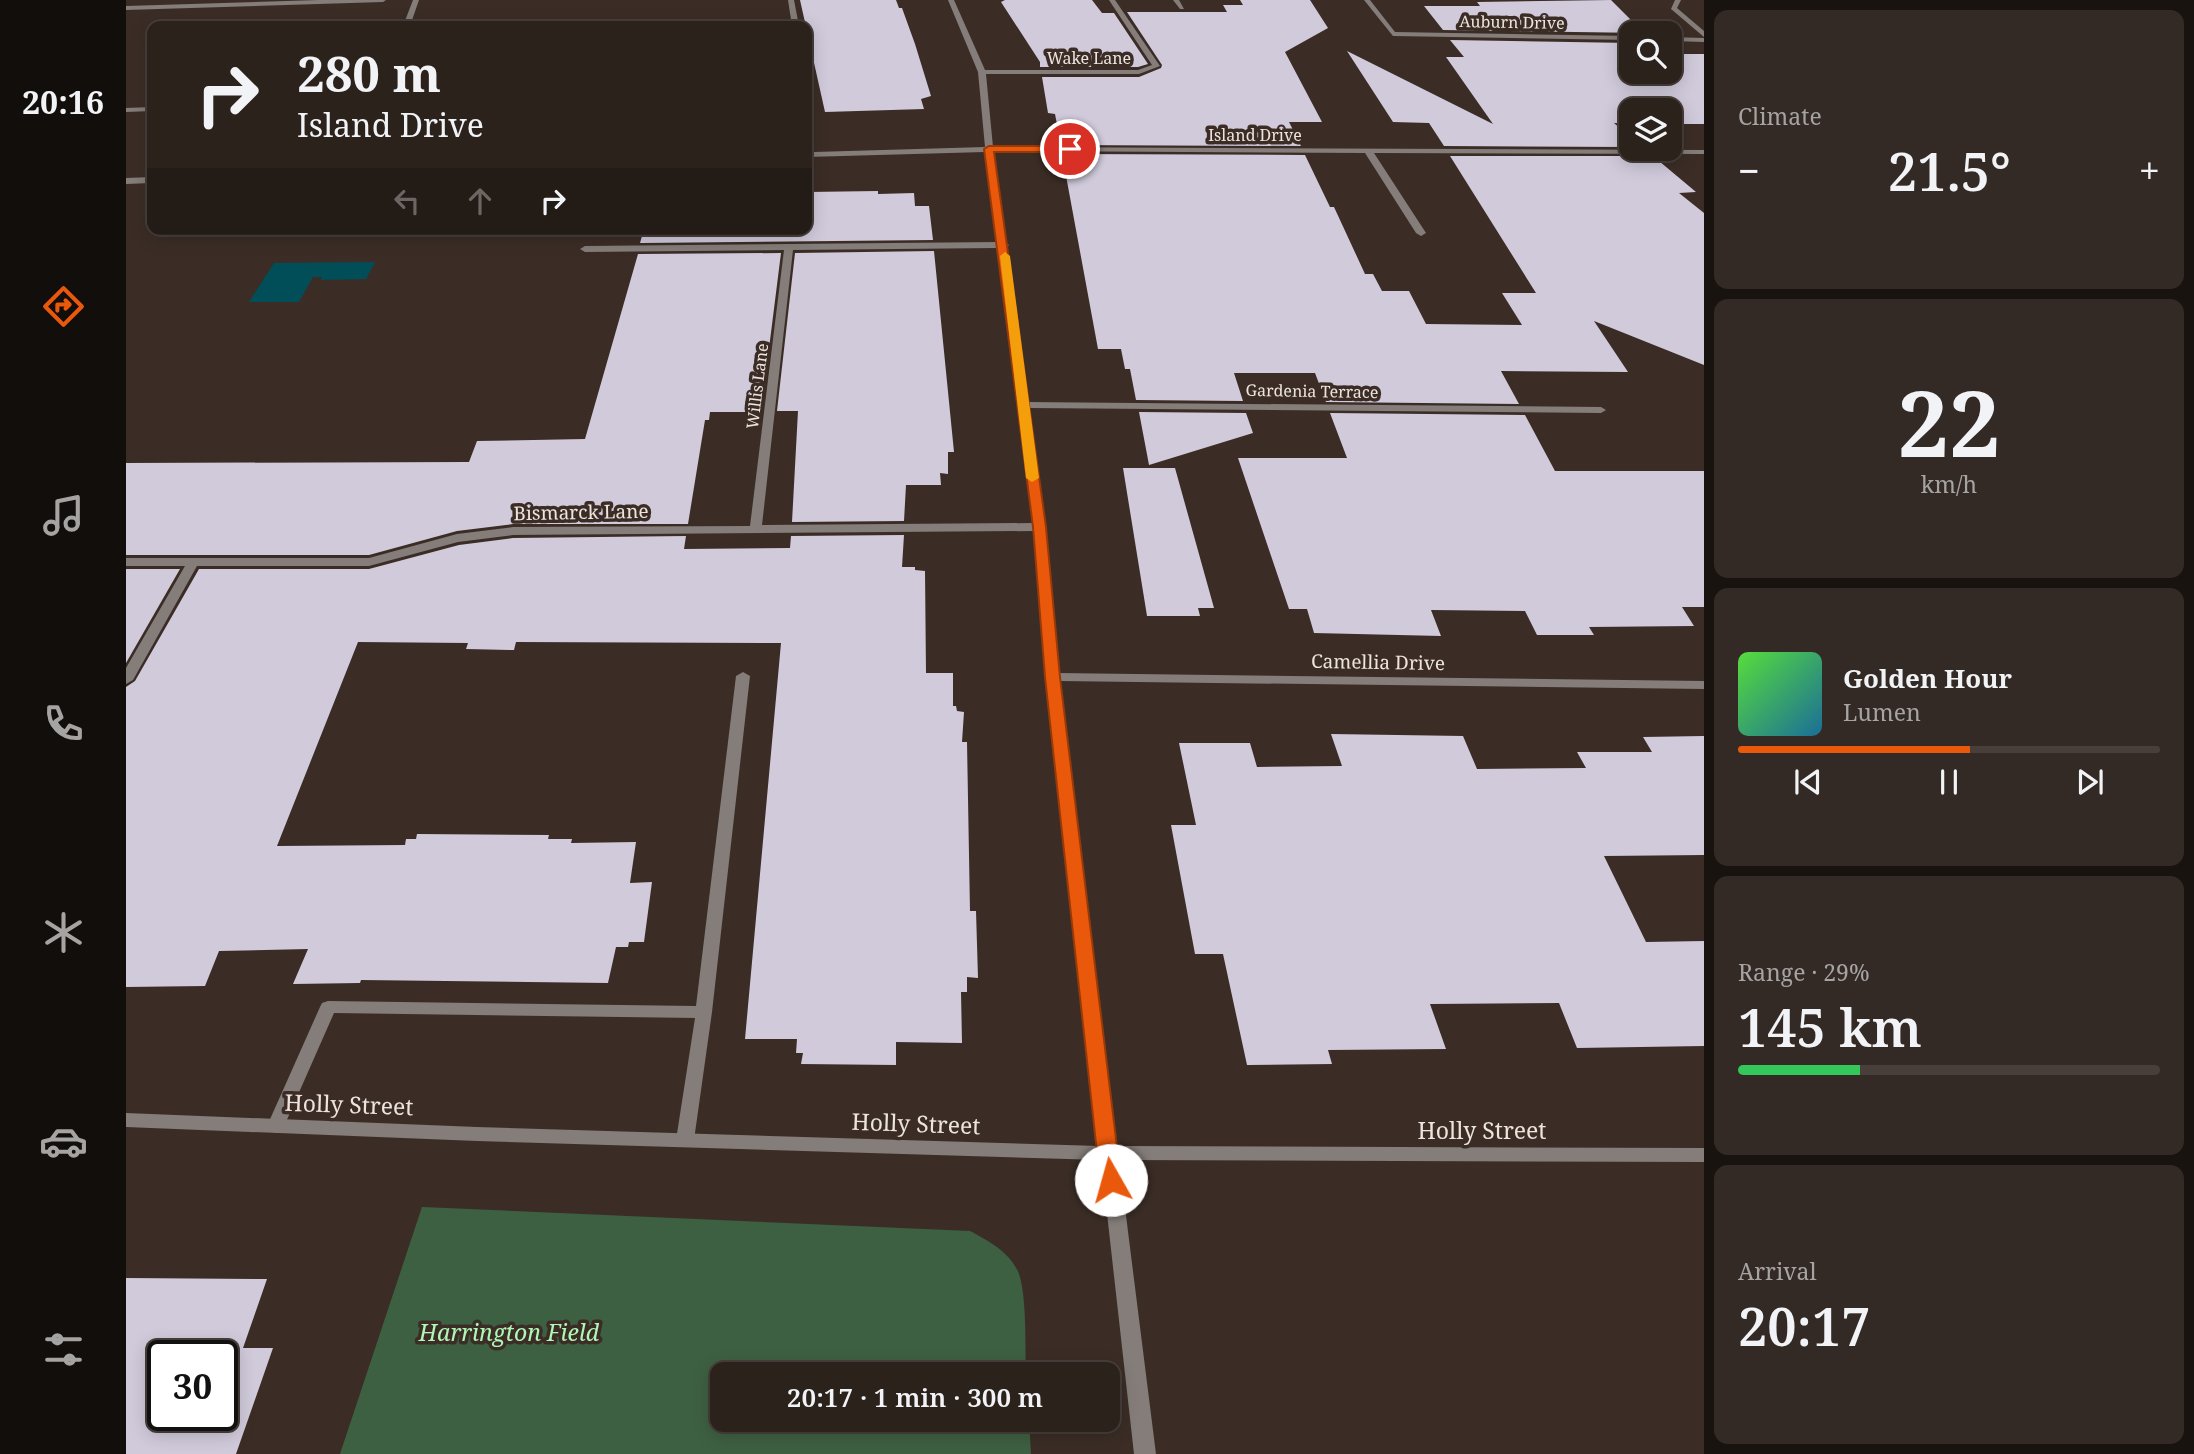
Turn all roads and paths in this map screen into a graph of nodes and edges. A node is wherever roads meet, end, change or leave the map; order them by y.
1 (383, 0) edge
2 (416, 0) edge
3 (791, 0) edge
4 (951, 0) edge
5 (1112, 0) edge
6 (1176, 0) edge
7 (1367, 0) edge
8 (1678, 0) edge
9 (126, 8) edge
10 (1182, 8) dead end
11 (408, 21) edge
12 (795, 21) edge
13 (1704, 37) edge
14 (1619, 38) edge
15 (1682, 38) edge
16 (982, 72) junction
17 (147, 109) edge
18 (126, 110) edge
19 (989, 149) junction
20 (1367, 149) junction
21 (1704, 152) edge
22 (812, 155) edge
23 (147, 180) edge
24 (126, 181) edge
25 (1421, 233) dead end
26 (1004, 245) junction
27 (789, 247) junction
28 (585, 249) dead end
29 (1022, 405) junction
30 (1601, 410) dead end
31 (1040, 527) junction
32 (756, 529) junction
33 (126, 562) edge
34 (193, 562) junction
35 (743, 676) dead end
36 (1052, 677) junction
37 (126, 680) edge
38 (1704, 685) edge
39 (704, 1012) junction
40 (126, 1119) edge
41 (276, 1126) junction
42 (685, 1140) junction
43 (1107, 1153) junction
44 (1704, 1155) edge
45 (1145, 1454) edge

1 - 9 street
2 - 11 street
3 - 12 street
4 - 16 street
5 - 16 street, Wake Lane
6 - 10 street
7 - 14 street, Auburn Drive
8 - 13 street
13 - 15 street
16 - 19 street
17 - 18 street
19 - 20 street, Island Drive
19 - 22 street, Island Drive
19 - 26 street
20 - 21 street, Island Drive
20 - 25 street
23 - 24 street
26 - 27 street
26 - 29 street
27 - 28 street
27 - 32 street, Willis Lane
29 - 30 street, Gardenia Terrace
29 - 31 street
31 - 32 street, Bismarck Lane
31 - 36 street
32 - 34 street, Bismarck Lane
33 - 34 street, Bismarck Lane
34 - 37 street
35 - 39 street
36 - 38 street, Camellia Drive
36 - 43 street
39 - 41 street
39 - 42 street
40 - 41 street, Holly Street
41 - 42 street, Holly Street
42 - 43 street, Holly Street
43 - 44 street, Holly Street
43 - 45 street

